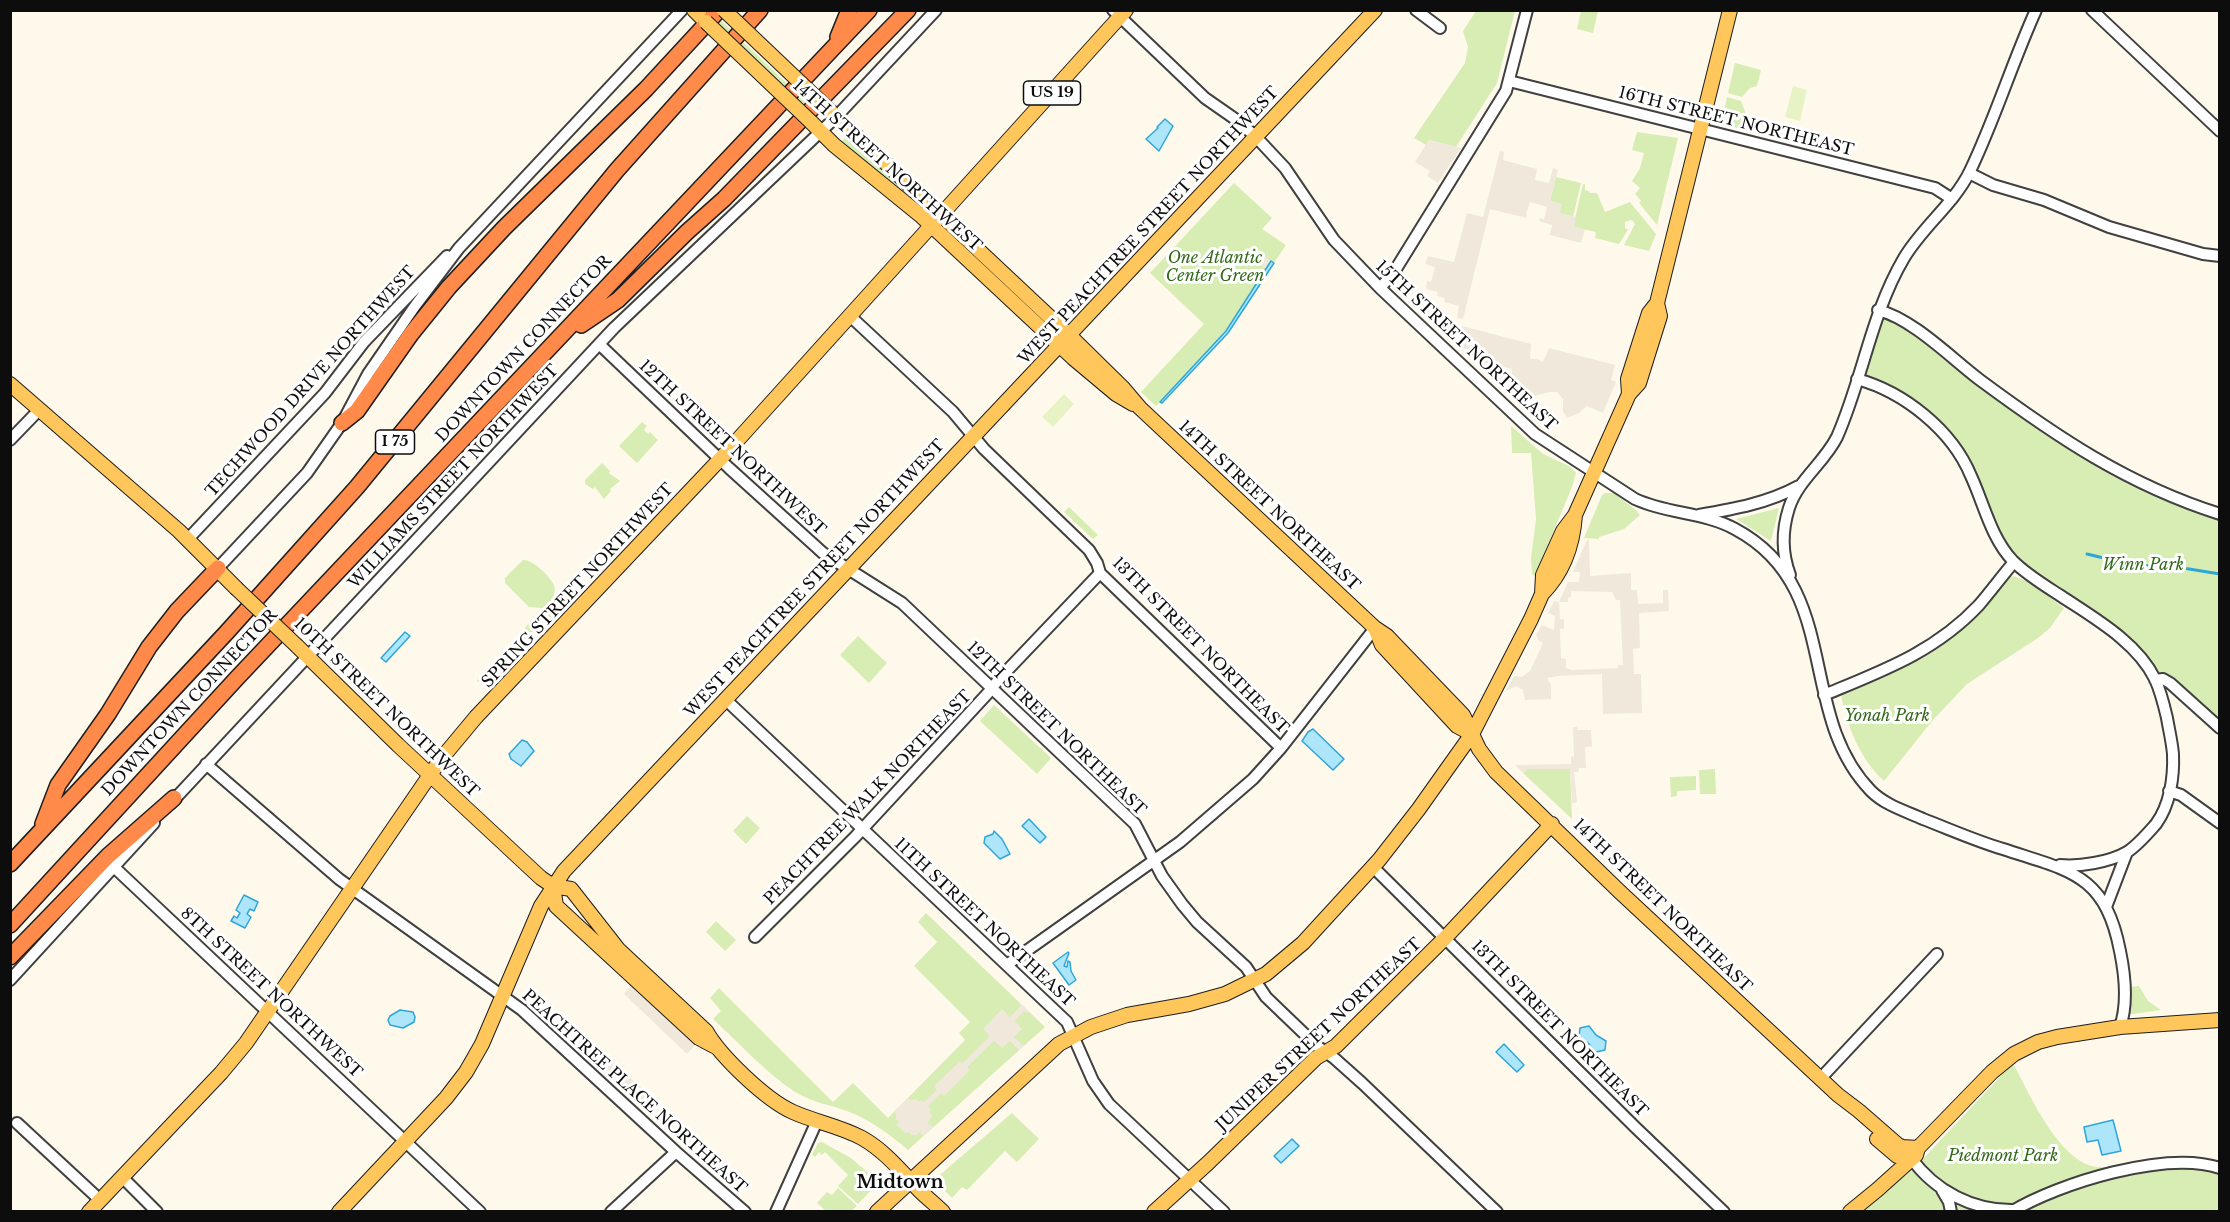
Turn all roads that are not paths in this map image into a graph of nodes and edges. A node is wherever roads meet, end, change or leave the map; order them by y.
1 (682, 10) edge
2 (694, 10) edge
3 (719, 10) edge
4 (724, 10) edge
5 (760, 10) edge
6 (849, 10) edge
7 (868, 10) edge
8 (908, 10) edge
9 (936, 10) edge
10 (1375, 10) edge
11 (1416, 10) edge
12 (1527, 10) edge
13 (1730, 10) edge
14 (2036, 10) edge
15 (2092, 10) edge
16 (1120, 13) edge
17 (1440, 28) dead end
18 (833, 48) junction
19 (1509, 81) junction
20 (836, 117) junction
21 (816, 127) junction
22 (1700, 128) junction
23 (2220, 130) edge
24 (1257, 137) junction
25 (1969, 173) junction
26 (1952, 199) junction
27 (936, 220) junction
28 (459, 248) junction
29 (2220, 256) edge
30 (1380, 288) junction
31 (1878, 310) junction
32 (849, 316) junction
33 (558, 340) junction
34 (1064, 340) junction
35 (599, 344) junction
36 (347, 365) junction
37 (368, 374) junction
38 (1857, 379) junction
39 (10, 384) edge
40 (39, 410) junction
41 (342, 423) junction
42 (973, 436) junction
43 (10, 440) edge
44 (720, 459) junction
45 (1595, 472) junction
46 (1799, 486) junction
47 (2220, 514) edge
48 (1696, 515) junction
49 (188, 539) junction
50 (2014, 562) junction
51 (218, 568) junction
52 (848, 569) junction
53 (1100, 573) junction
54 (1795, 587) junction
55 (1375, 628) junction
56 (302, 651) junction
57 (2155, 680) junction
58 (992, 688) junction
59 (1824, 695) junction
60 (725, 699) junction
61 (2220, 728) edge
62 (1472, 734) junction
63 (1281, 748) junction
64 (206, 764) junction
65 (431, 775) junction
66 (2169, 790) junction
67 (174, 798) junction
68 (2220, 823) edge
69 (1552, 824) junction
70 (862, 828) junction
71 (40, 833) junction
72 (2127, 852) junction
73 (1154, 861) junction
74 (10, 864) edge
75 (2054, 864) junction
76 (1373, 867) junction
77 (115, 868) junction
78 (553, 886) junction
79 (353, 890) junction
80 (2106, 907) junction
81 (10, 925) edge
82 (755, 937) dead end
83 (1445, 938) junction
84 (1937, 954) dead end
85 (10, 957) edge
86 (1008, 964) junction
87 (10, 980) edge
88 (1255, 980) junction
89 (502, 996) junction
90 (269, 1011) junction
91 (2220, 1020) edge
92 (2120, 1027) junction
93 (1074, 1036) junction
94 (715, 1046) junction
95 (1326, 1052) junction
96 (1820, 1079) junction
97 (1838, 1095) junction
98 (817, 1121) junction
99 (17, 1123) dead end
100 (1891, 1140) junction
101 (405, 1142) junction
102 (676, 1152) junction
103 (1915, 1153) junction
104 (1897, 1156) junction
105 (2220, 1168) edge
106 (122, 1176) junction
107 (911, 1180) junction
108 (1190, 1180) junction
109 (1887, 1181) junction
110 (1942, 1189) junction
111 (100, 1200) junction
112 (2013, 1211) edge
113 (89, 1212) edge
114 (157, 1212) edge
115 (339, 1212) edge
116 (480, 1212) edge
117 (611, 1212) edge
118 (745, 1212) edge
119 (776, 1212) edge
120 (877, 1212) edge
121 (943, 1212) edge
122 (1154, 1212) edge
123 (1224, 1212) edge
124 (1497, 1212) edge
125 (1724, 1212) edge
126 (1850, 1212) edge
127 (1951, 1212) edge

1 - 28 street, TECHWOOD DRIVE NORTHWEST
2 - 21 main road, 14TH STREET NORTHWEST, bridge
3 - 41 highway
4 - 20 main road, 14TH STREET NORTHWEST, bridge
5 - 71 highway, DOWNTOWN CONNECTOR / I 75
6 - 18 highway
7 - 18 highway, DOWNTOWN CONNECTOR
8 - 33 highway
9 - 20 street, WILLIAMS STREET NORTHWEST
10 - 24 main road, WEST PEACHTREE STREET NORTHWEST
11 - 17 street
12 - 19 street
13 - 22 main road
14 - 25 street
15 - 23 street
16 - 24 street, 15TH STREET NORTHEAST
16 - 27 main road, SPRING STREET NORTHWEST / US 19
18 - 33 highway, DOWNTOWN CONNECTOR
19 - 22 street, 16TH STREET NORTHEAST
19 - 30 street
20 - 21 street, WILLIAMS STREET NORTHWEST
20 - 27 main road, 14TH STREET NORTHWEST
21 - 27 main road, 14TH STREET NORTHWEST
21 - 35 street, WILLIAMS STREET NORTHWEST
22 - 26 street, 16TH STREET NORTHEAST
22 - 45 main road
24 - 30 street, 15TH STREET NORTHEAST
24 - 34 main road, WEST PEACHTREE STREET NORTHWEST
25 - 26 street
25 - 29 street
26 - 31 street
27 - 32 main road, SPRING STREET NORTHWEST
27 - 34 main road, 14TH STREET NORTHWEST
28 - 36 street, TECHWOOD DRIVE NORTHWEST
28 - 37 street, TECHWOOD DRIVE NORTHWEST
30 - 45 street, 15TH STREET NORTHEAST
31 - 38 street
31 - 47 street
32 - 42 street, 13TH STREET NORTHEAST
32 - 44 main road, SPRING STREET NORTHWEST
33 - 81 highway, DOWNTOWN CONNECTOR
34 - 42 main road, WEST PEACHTREE STREET NORTHWEST
34 - 55 main road, 14TH STREET NORTHEAST
35 - 44 street, 12TH STREET NORTHWEST
35 - 56 street, WILLIAMS STREET NORTHWEST
36 - 37 street
36 - 49 street, TECHWOOD DRIVE NORTHWEST
37 - 41 street, TECHWOOD DRIVE NORTHWEST
38 - 46 street
38 - 50 street
39 - 40 main road, 10TH STREET NORTHWEST
40 - 43 street
40 - 49 main road, 10TH STREET NORTHWEST
41 - 51 street, TECHWOOD DRIVE NORTHWEST
42 - 52 main road, WEST PEACHTREE STREET NORTHWEST
42 - 53 street, 13TH STREET NORTHEAST
44 - 52 street, 12TH STREET NORTHWEST
44 - 65 main road, SPRING STREET NORTHWEST
45 - 48 street, 15TH STREET NORTHEAST
45 - 62 main road
46 - 48 street
46 - 54 street
48 - 54 street, 15TH STREET NORTHEAST
49 - 51 main road, 10TH STREET NORTHWEST
50 - 57 street
50 - 59 street
51 - 56 main road, 10TH STREET NORTHWEST, bridge
51 - 71 highway
52 - 58 street, 12TH STREET NORTHEAST
52 - 60 main road, WEST PEACHTREE STREET NORTHWEST
53 - 58 street, PEACHTREE WALK NORTHEAST
53 - 63 street, 13TH STREET NORTHEAST
54 - 59 street, 15TH STREET NORTHEAST
55 - 62 main road, 14TH STREET NORTHEAST
55 - 63 street
56 - 64 street, WILLIAMS STREET NORTHWEST
56 - 65 main road, 10TH STREET NORTHWEST
57 - 61 street
57 - 66 street
58 - 70 street, PEACHTREE WALK NORTHEAST
58 - 73 street, 12TH STREET NORTHEAST
59 - 75 street, 15TH STREET NORTHEAST
60 - 70 street, 11TH STREET NORTHEAST
60 - 78 main road, WEST PEACHTREE STREET NORTHWEST
62 - 69 main road, 14TH STREET NORTHEAST
62 - 76 main road
63 - 73 street
64 - 67 street, WILLIAMS STREET NORTHWEST
64 - 79 street, PEACHTREE PLACE NORTHEAST
65 - 78 main road, 10TH STREET NORTHWEST
65 - 79 main road, SPRING STREET NORTHWEST
66 - 68 street
66 - 72 street
67 - 77 street, WILLIAMS STREET NORTHWEST
67 - 85 highway
69 - 83 main road, JUNIPER STREET NORTHEAST
69 - 96 main road, 14TH STREET NORTHEAST
70 - 82 street, PEACHTREE WALK NORTHEAST
70 - 86 street, 11TH STREET NORTHEAST
71 - 74 highway, DOWNTOWN CONNECTOR / I 75
72 - 75 street
72 - 80 street
73 - 86 street
73 - 88 street, 12TH STREET NORTHEAST
75 - 80 street, 15TH STREET NORTHEAST
76 - 83 street, 13TH STREET NORTHEAST
76 - 88 main road
77 - 87 street, WILLIAMS STREET NORTHWEST
77 - 90 street, 8TH STREET NORTHWEST
78 - 89 main road, WEST PEACHTREE STREET NORTHWEST
78 - 94 main road, 10TH STREET NORTHWEST
78 - 94 main road
79 - 89 street, PEACHTREE PLACE NORTHEAST
79 - 90 main road, SPRING STREET NORTHWEST
80 - 92 street, 15TH STREET NORTHEAST
83 - 95 main road, JUNIPER STREET NORTHEAST
83 - 125 street, 13TH STREET NORTHEAST
84 - 96 street
86 - 93 street, 11TH STREET NORTHEAST
88 - 93 main road
88 - 95 street, 12TH STREET NORTHEAST
89 - 101 main road, WEST PEACHTREE STREET NORTHWEST
89 - 102 street, PEACHTREE PLACE NORTHEAST
90 - 101 street, 8TH STREET NORTHWEST
90 - 106 main road, SPRING STREET NORTHWEST
91 - 92 main road
92 - 103 main road
93 - 107 main road
93 - 108 street, 11TH STREET NORTHEAST
94 - 98 main road
95 - 108 main road, JUNIPER STREET NORTHEAST
95 - 124 street, 12TH STREET NORTHEAST
96 - 97 main road, 14TH STREET NORTHEAST
97 - 100 main road, 14TH STREET NORTHEAST
97 - 104 main road, 14TH STREET NORTHEAST
98 - 107 main road
98 - 119 street
99 - 111 street
100 - 103 main road, 14TH STREET NORTHEAST
100 - 104 main road
101 - 115 main road, WEST PEACHTREE STREET NORTHWEST
101 - 116 street, 8TH STREET NORTHWEST
102 - 117 street
102 - 118 street, PEACHTREE PLACE NORTHEAST
103 - 104 main road
103 - 109 main road
103 - 110 street
104 - 109 main road
105 - 112 street
106 - 111 main road, SPRING STREET NORTHWEST
106 - 114 street
107 - 120 main road
107 - 121 main road
108 - 122 main road, JUNIPER STREET NORTHEAST
108 - 123 street, 11TH STREET NORTHEAST
109 - 126 main road
110 - 112 street
110 - 127 street
111 - 113 main road, SPRING STREET NORTHWEST

